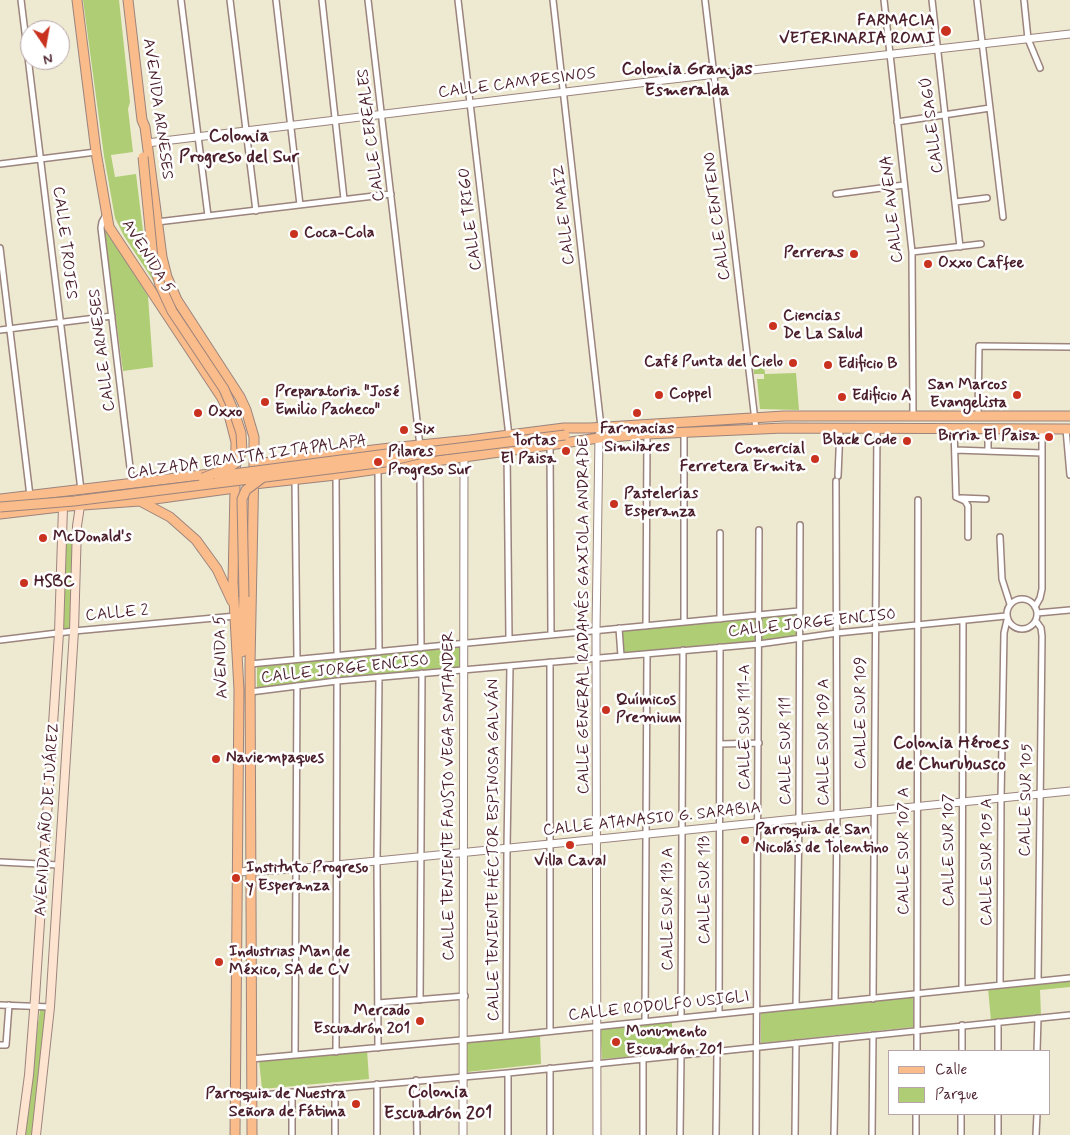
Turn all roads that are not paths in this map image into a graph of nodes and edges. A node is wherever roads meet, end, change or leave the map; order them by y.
1 (21, 0) edge
2 (77, 0) edge
3 (128, 0) edge
4 (181, 0) edge
5 (230, 0) edge
6 (276, 0) edge
7 (322, 0) edge
8 (368, 0) edge
9 (458, 0) edge
10 (552, 0) edge
11 (705, 0) edge
12 (884, 0) edge
13 (932, 0) edge
14 (978, 0) edge
15 (1024, 0) edge
16 (1070, 34) edge
17 (1028, 39) junction
18 (983, 44) junction
19 (937, 49) junction
20 (890, 55) junction
21 (1040, 68) dead end
22 (714, 76) junction
23 (564, 93) junction
24 (470, 104) junction
25 (990, 108) junction
26 (382, 114) junction
27 (945, 115) junction
28 (336, 119) junction
29 (142, 120) junction
30 (897, 122) junction
31 (290, 125) junction
32 (246, 130) junction
33 (197, 136) junction
34 (147, 143) junction
35 (96, 152) junction
36 (41, 159) junction
37 (0, 164) edge
38 (904, 184) junction
39 (391, 194) junction
40 (836, 194) dead end
41 (987, 198) dead end
42 (344, 199) junction
43 (955, 202) junction
44 (300, 205) junction
45 (256, 211) junction
46 (106, 214) junction
47 (208, 216) junction
48 (1004, 217) dead end
49 (157, 222) junction
50 (981, 244) dead end
51 (960, 247) junction
52 (0, 248) edge
53 (912, 252) junction
54 (174, 294) joint
55 (112, 316) junction
56 (61, 323) junction
57 (10, 329) junction
58 (0, 330) edge
59 (1070, 348) edge
60 (784, 416) junction
61 (913, 416) junction
62 (978, 416) junction
63 (1070, 416) edge
64 (755, 417) junction
65 (728, 419) junction
66 (601, 427) junction
67 (590, 428) junction
68 (784, 428) junction
69 (840, 428) junction
70 (877, 428) junction
71 (954, 428) junction
72 (756, 429) junction
73 (988, 429) junction
74 (1042, 429) junction
75 (1068, 429) edge
76 (729, 430) junction
77 (684, 432) junction
78 (647, 434) junction
79 (509, 436) junction
80 (599, 438) junction
81 (550, 445) junction
82 (420, 446) junction
83 (955, 450) junction
84 (507, 451) junction
85 (988, 451) junction
86 (1042, 453) junction
87 (464, 457) junction
88 (282, 460) junction
89 (436, 461) junction
90 (420, 463) junction
91 (254, 464) junction
92 (235, 470) junction
93 (378, 470) junction
94 (272, 475) junction
95 (336, 475) junction
96 (1070, 475) edge
97 (190, 477) junction
98 (203, 478) junction
99 (291, 480) junction
100 (132, 484) junction
101 (254, 484) junction
102 (235, 488) junction
103 (81, 490) junction
104 (193, 494) junction
105 (30, 496) junction
106 (956, 497) junction
107 (0, 499) edge
108 (986, 499) dead end
109 (918, 500) dead end
110 (140, 501) junction
111 (80, 506) junction
112 (0, 507) edge
113 (63, 507) junction
114 (0, 514) edge
115 (800, 525) dead end
116 (64, 526) junction
117 (76, 526) junction
118 (759, 530) dead end
119 (720, 533) dead end
120 (968, 537) dead end
121 (1000, 537) dead end
122 (1010, 604) junction
123 (1035, 607) junction
124 (1070, 610) edge
125 (799, 611) junction
126 (1037, 613) junction
127 (236, 615) junction
128 (758, 616) junction
129 (1007, 618) junction
130 (720, 619) junction
131 (962, 620) junction
132 (1036, 621) junction
133 (684, 622) junction
134 (917, 625) junction
135 (646, 626) junction
136 (619, 628) junction
137 (874, 629) junction
138 (596, 630) junction
139 (74, 631) junction
140 (59, 633) junction
141 (837, 633) junction
142 (551, 635) junction
143 (800, 638) junction
144 (509, 639) junction
145 (0, 640) edge
146 (463, 644) junction
147 (758, 644) junction
148 (720, 647) junction
149 (421, 648) junction
150 (683, 650) junction
151 (379, 652) junction
152 (646, 654) junction
153 (337, 656) junction
154 (621, 656) junction
155 (597, 658) junction
156 (297, 659) junction
157 (550, 662) junction
158 (250, 664) junction
159 (510, 666) junction
160 (238, 667) junction
161 (464, 670) junction
162 (422, 673) junction
163 (379, 678) junction
164 (337, 681) junction
165 (55, 686) junction
166 (297, 686) junction
167 (70, 688) junction
168 (250, 692) junction
169 (759, 743) junction
170 (720, 744) junction
171 (1070, 791) edge
172 (1039, 794) junction
173 (1000, 798) junction
174 (963, 802) junction
175 (918, 807) junction
176 (875, 811) junction
177 (837, 815) junction
178 (799, 819) junction
179 (757, 823) junction
180 (718, 827) junction
181 (682, 831) junction
182 (646, 834) junction
183 (597, 839) junction
184 (550, 844) junction
185 (507, 848) junction
186 (464, 852) junction
187 (420, 856) junction
188 (377, 861) junction
189 (0, 862) edge
190 (44, 864) junction
191 (58, 865) junction
192 (336, 865) junction
193 (295, 868) junction
194 (251, 871) junction
195 (236, 872) junction
196 (1070, 978) edge
197 (1038, 981) junction
198 (1000, 985) junction
199 (962, 989) junction
200 (917, 994) junction
201 (465, 996) junction
202 (873, 999) junction
203 (420, 1000) junction
204 (835, 1002) junction
205 (378, 1003) junction
206 (0, 1005) edge
207 (9, 1005) junction
208 (35, 1006) junction
209 (796, 1006) junction
210 (50, 1007) junction
211 (757, 1009) junction
212 (719, 1013) junction
213 (1070, 1015) edge
214 (681, 1017) junction
215 (1038, 1018) junction
216 (645, 1021) junction
217 (998, 1022) junction
218 (597, 1025) junction
219 (962, 1025) junction
220 (917, 1030) junction
221 (550, 1031) junction
222 (873, 1035) junction
223 (506, 1036) junction
224 (836, 1039) junction
225 (464, 1040) junction
226 (796, 1043) junction
227 (0, 1045) edge
228 (757, 1047) junction
229 (378, 1048) junction
230 (916, 1050) edge
231 (962, 1050) edge
232 (998, 1050) edge
233 (1037, 1050) edge
234 (717, 1051) junction
235 (336, 1052) junction
236 (295, 1055) junction
237 (680, 1055) junction
238 (643, 1058) junction
239 (251, 1059) junction
240 (597, 1064) junction
241 (550, 1068) junction
242 (508, 1073) junction
243 (463, 1076) junction
244 (416, 1080) junction
245 (377, 1084) junction
246 (335, 1088) junction
247 (292, 1092) junction
248 (252, 1096) junction
249 (916, 1115) edge
250 (961, 1115) edge
251 (998, 1115) edge
252 (1036, 1115) edge
253 (21, 1135) edge
254 (36, 1135) edge
255 (235, 1135) edge
256 (252, 1135) edge
257 (292, 1135) edge
258 (335, 1135) edge
259 (377, 1135) edge
260 (417, 1135) edge
261 (463, 1135) edge
262 (508, 1135) edge
263 (550, 1135) edge
264 (597, 1135) edge
265 (643, 1135) edge
266 (680, 1135) edge
267 (716, 1135) edge
268 (756, 1135) edge
269 (795, 1135) edge
270 (834, 1135) edge
271 (872, 1135) edge
272 (916, 1135) edge
273 (961, 1135) edge
274 (998, 1135) edge
275 (1036, 1135) edge

1 - 36 street, CALLE TROJES
2 - 35 main road
3 - 29 main road, AVENIDA ARNESES
4 - 33 street
5 - 32 street
6 - 31 street
7 - 28 street
8 - 26 street, CALLE CEREALES
9 - 24 street, CALLE TRIGO
10 - 23 street, CALLE MAÍZ
11 - 22 street, CALLE CENTENO
12 - 20 street, CALLE AVENA
13 - 19 street, CALLE SAGÚ
14 - 18 street
15 - 17 street
16 - 17 street, CALLE CAMPESINOS
17 - 18 street, CALLE CAMPESINOS
17 - 21 street
18 - 19 street, CALLE CAMPESINOS
18 - 25 street
19 - 20 street, CALLE CAMPESINOS
19 - 27 street, CALLE SAGÚ
20 - 22 street, CALLE CAMPESINOS
20 - 30 street, CALLE AVENA
22 - 23 street, CALLE CAMPESINOS
22 - 64 street, CALLE CENTENO
23 - 24 street, CALLE CAMPESINOS
23 - 66 street, CALLE MAÍZ
24 - 26 street, CALLE CAMPESINOS
24 - 79 street, CALLE TRIGO
25 - 27 street
25 - 48 street
26 - 28 street, CALLE CAMPESINOS
26 - 39 street, CALLE CEREALES
27 - 30 street
27 - 43 street, CALLE SAGÚ
28 - 31 street, CALLE CAMPESINOS
28 - 42 street
29 - 34 main road, AVENIDA ARNESES
29 - 98 main road, bridge
30 - 38 street, CALLE AVENA
31 - 32 street, CALLE CAMPESINOS
31 - 44 street
32 - 33 street, CALLE CAMPESINOS
32 - 45 street
33 - 34 street, CALLE CAMPESINOS
33 - 47 street
34 - 49 main road, AVENIDA ARNESES
35 - 36 street
35 - 46 main road
36 - 37 street
36 - 56 street, CALLE TROJES
38 - 40 street
38 - 53 street, CALLE AVENA
39 - 42 street
39 - 82 street, CALLE CEREALES
41 - 43 street
42 - 44 street
43 - 51 street, CALLE SAGÚ
44 - 45 street
45 - 47 street
46 - 55 street, CALLE ARNESES
46 - 92 main road, AVENIDA 5
47 - 49 street
49 - 54 main road, AVENIDA ARNESES
50 - 51 street
51 - 53 street
52 - 57 street
53 - 61 street, CALLE AVENA
54 - 91 main road, AVENIDA 5
55 - 56 street
55 - 100 street, CALLE ARNESES
56 - 57 street
56 - 103 street, CALLE TROJES
57 - 58 street
57 - 105 street
59 - 62 street
60 - 61 main road, CALZADA ERMITA IZTAPALAPA
60 - 64 main road, CALZADA ERMITA IZTAPALAPA
60 - 68 main road
61 - 62 main road, CALZADA ERMITA IZTAPALAPA
62 - 63 main road, CALZADA ERMITA IZTAPALAPA
64 - 65 main road, CALZADA ERMITA IZTAPALAPA
64 - 72 street, CALLE CENTENO
65 - 66 main road, CALZADA ERMITA IZTAPALAPA
65 - 76 main road
66 - 67 main road, CALZADA ERMITA IZTAPALAPA
66 - 80 street, CALLE GENERAL RADAMÉS GAXIOLA ANDRADE
67 - 79 main road, CALZADA ERMITA IZTAPALAPA
67 - 94 main road, CALZADA ERMITA IZTAPALAPA, bridge
68 - 69 main road, CALZADA ERMITA IZTAPALAPA
68 - 72 main road, CALZADA ERMITA IZTAPALAPA
69 - 70 main road, CALZADA ERMITA IZTAPALAPA
69 - 141 street, CALLE SUR 109 A
70 - 71 main road, CALZADA ERMITA IZTAPALAPA
70 - 137 street, CALLE SUR 109
71 - 73 main road, CALZADA ERMITA IZTAPALAPA
71 - 83 street
72 - 76 main road, CALZADA ERMITA IZTAPALAPA
73 - 74 main road, CALZADA ERMITA IZTAPALAPA
73 - 85 street
74 - 75 main road, CALZADA ERMITA IZTAPALAPA
74 - 86 street
75 - 96 street
76 - 77 main road, CALZADA ERMITA IZTAPALAPA
77 - 78 main road, CALZADA ERMITA IZTAPALAPA
77 - 133 street
78 - 80 main road, CALZADA ERMITA IZTAPALAPA
78 - 135 street
79 - 82 main road, CALZADA ERMITA IZTAPALAPA
80 - 81 main road, CALZADA ERMITA IZTAPALAPA
80 - 138 street, CALLE GENERAL RADAMÉS GAXIOLA ANDRADE
81 - 84 main road, CALZADA ERMITA IZTAPALAPA
81 - 142 street
82 - 88 main road, CALZADA ERMITA IZTAPALAPA
83 - 85 street
83 - 106 street
84 - 87 main road, CALZADA ERMITA IZTAPALAPA
84 - 144 street
85 - 86 street
86 - 123 street
87 - 89 main road, CALZADA ERMITA IZTAPALAPA
87 - 146 street, CALLE TENIENTE FAUSTO VEGA SANTANDER
88 - 91 main road, CALZADA ERMITA IZTAPALAPA
88 - 99 main road
89 - 90 main road, CALZADA ERMITA IZTAPALAPA
89 - 98 main road, CALZADA ERMITA IZTAPALAPA, bridge
90 - 93 main road, CALZADA ERMITA IZTAPALAPA
90 - 149 street
91 - 101 main road, AVENIDA 5
92 - 97 main road, CALZADA ERMITA IZTAPALAPA
92 - 102 main road, AVENIDA 5
93 - 95 main road, CALZADA ERMITA IZTAPALAPA
93 - 151 street
94 - 112 main road, CALZADA ERMITA IZTAPALAPA, bridge
94 - 160 main road, bridge
95 - 99 main road, CALZADA ERMITA IZTAPALAPA
95 - 153 street
97 - 100 main road, CALZADA ERMITA IZTAPALAPA
97 - 104 main road
98 - 111 main road, CALZADA ERMITA IZTAPALAPA
99 - 101 main road, CALZADA ERMITA IZTAPALAPA
99 - 156 street
100 - 103 main road, CALZADA ERMITA IZTAPALAPA
101 - 158 main road, AVENIDA 5
102 - 104 main road, CALZADA ERMITA IZTAPALAPA
102 - 127 main road, AVENIDA 5
103 - 105 main road, CALZADA ERMITA IZTAPALAPA
104 - 110 main road, CALZADA ERMITA IZTAPALAPA
105 - 107 main road, CALZADA ERMITA IZTAPALAPA
106 - 108 street
106 - 120 street
109 - 134 street, CALLE SUR 107 A
110 - 111 main road, CALZADA ERMITA IZTAPALAPA
110 - 127 main road
111 - 113 main road, CALZADA ERMITA IZTAPALAPA
111 - 117 main road, AVENIDA AÑO DE JUÁREZ
113 - 114 main road, CALZADA ERMITA IZTAPALAPA
113 - 116 main road, AVENIDA AÑO DE JUÁREZ
115 - 125 street, CALLE SUR 111
116 - 117 main road
116 - 140 main road, AVENIDA AÑO DE JUÁREZ
117 - 139 main road, AVENIDA AÑO DE JUÁREZ
118 - 128 street, CALLE SUR 111-A
119 - 130 street
121 - 122 street
122 - 123 street
122 - 129 street
123 - 126 street
124 - 126 street
125 - 128 street, CALLE JORGE ENCISO
125 - 143 street, CALLE SUR 111
126 - 132 street
127 - 139 street, CALLE 2
127 - 160 main road, AVENIDA 5
128 - 130 street, CALLE JORGE ENCISO
128 - 147 street, CALLE SUR 111-A
129 - 131 street, CALLE JORGE ENCISO
129 - 132 street
129 - 173 street, CALLE SUR 105 A
130 - 133 street, CALLE JORGE ENCISO
131 - 134 street, CALLE JORGE ENCISO
131 - 174 street, CALLE SUR 107
132 - 172 street, CALLE SUR 105
133 - 135 street, CALLE JORGE ENCISO
134 - 137 street, CALLE JORGE ENCISO
134 - 175 street, CALLE SUR 107 A
135 - 136 street, CALLE JORGE ENCISO
136 - 138 street, CALLE JORGE ENCISO
136 - 154 street
137 - 141 street, CALLE JORGE ENCISO
137 - 176 street, CALLE SUR 109
138 - 142 street, CALLE JORGE ENCISO
138 - 155 street, CALLE GENERAL RADAMÉS GAXIOLA ANDRADE
139 - 140 street, CALLE 2
139 - 167 main road, AVENIDA AÑO DE JUÁREZ
140 - 145 street, CALLE 2
140 - 165 main road, AVENIDA AÑO DE JUÁREZ
141 - 143 street, CALLE JORGE ENCISO
141 - 177 street, CALLE SUR 109 A
142 - 144 street, CALLE JORGE ENCISO
143 - 147 street, CALLE JORGE ENCISO
143 - 178 street, CALLE SUR 111
144 - 146 street, CALLE JORGE ENCISO
146 - 149 street, CALLE JORGE ENCISO
146 - 161 street, CALLE TENIENTE FAUSTO VEGA SANTANDER
147 - 148 street, CALLE JORGE ENCISO
147 - 169 street, CALLE SUR 111-A
148 - 150 street, CALLE JORGE ENCISO
148 - 170 street, CALLE SUR 113
149 - 151 street, CALLE JORGE ENCISO
150 - 152 street, CALLE JORGE ENCISO
150 - 181 street, CALLE SUR 113 A
151 - 153 street, CALLE JORGE ENCISO
152 - 154 street, CALLE JORGE ENCISO
152 - 182 street
153 - 156 street, CALLE JORGE ENCISO
154 - 155 street, CALLE JORGE ENCISO
155 - 157 street, CALLE JORGE ENCISO
155 - 183 street, CALLE GENERAL RADAMÉS GAXIOLA ANDRADE
156 - 158 street, CALLE JORGE ENCISO
157 - 159 street, CALLE JORGE ENCISO
157 - 184 street
158 - 168 main road, AVENIDA 5
159 - 161 street, CALLE JORGE ENCISO
159 - 185 street, CALLE TENIENTE HÉCTOR ESPINOSA GALVÁN
160 - 195 main road, AVENIDA 5
161 - 162 street, CALLE JORGE ENCISO
161 - 186 street, CALLE TENIENTE FAUSTO VEGA SANTANDER
162 - 163 street, CALLE JORGE ENCISO
162 - 187 street
163 - 164 street, CALLE JORGE ENCISO
163 - 188 street
164 - 166 street, CALLE JORGE ENCISO
164 - 192 street
165 - 167 main road
165 - 190 main road, AVENIDA AÑO DE JUÁREZ
166 - 168 street, CALLE JORGE ENCISO
166 - 193 street
167 - 191 main road, AVENIDA AÑO DE JUÁREZ
168 - 194 main road, AVENIDA 5
169 - 170 street
169 - 179 street, CALLE SUR 111-A
170 - 180 street, CALLE SUR 113
171 - 172 street, CALLE ATANASIO G. SARABIA
172 - 173 street, CALLE ATANASIO G. SARABIA
172 - 197 street, CALLE SUR 105
173 - 174 street, CALLE ATANASIO G. SARABIA
173 - 198 street, CALLE SUR 105 A
174 - 175 street, CALLE ATANASIO G. SARABIA
174 - 199 street, CALLE SUR 107
175 - 176 street, CALLE ATANASIO G. SARABIA
175 - 200 street, CALLE SUR 107 A
176 - 177 street, CALLE ATANASIO G. SARABIA
176 - 202 street, CALLE SUR 109
177 - 178 street, CALLE ATANASIO G. SARABIA
177 - 204 street, CALLE SUR 109 A
178 - 179 street, CALLE ATANASIO G. SARABIA
178 - 209 street, CALLE SUR 111
179 - 180 street, CALLE ATANASIO G. SARABIA
179 - 211 street, CALLE SUR 111-A
180 - 181 street, CALLE ATANASIO G. SARABIA
180 - 212 street, CALLE SUR 113
181 - 182 street, CALLE ATANASIO G. SARABIA
181 - 214 street, CALLE SUR 113 A
182 - 183 street, CALLE ATANASIO G. SARABIA
182 - 216 street
183 - 184 street, CALLE ATANASIO G. SARABIA
183 - 218 street, CALLE GENERAL RADAMÉS GAXIOLA ANDRADE
184 - 185 street, CALLE ATANASIO G. SARABIA
184 - 221 street
185 - 186 street, CALLE ATANASIO G. SARABIA
185 - 223 street, CALLE TENIENTE HÉCTOR ESPINOSA GALVÁN
186 - 187 street, CALLE ATANASIO G. SARABIA
186 - 201 street, CALLE TENIENTE FAUSTO VEGA SANTANDER
187 - 188 street, CALLE ATANASIO G. SARABIA
187 - 203 street
188 - 192 street, CALLE ATANASIO G. SARABIA
188 - 205 street
189 - 190 street
190 - 191 street
190 - 208 main road, AVENIDA AÑO DE JUÁREZ
191 - 210 main road, AVENIDA AÑO DE JUÁREZ
192 - 193 street, CALLE ATANASIO G. SARABIA
192 - 235 street
193 - 194 street, CALLE ATANASIO G. SARABIA
193 - 236 street
194 - 195 street, CALLE ATANASIO G. SARABIA
194 - 239 main road, AVENIDA 5
195 - 255 main road, AVENIDA 5
196 - 197 street, CALLE RODOLFO USIGLI
197 - 198 street, CALLE RODOLFO USIGLI
198 - 199 street, CALLE RODOLFO USIGLI
199 - 200 street, CALLE RODOLFO USIGLI
200 - 202 street, CALLE RODOLFO USIGLI
200 - 220 street, CALLE SUR 107 A
201 - 203 street
201 - 225 street, CALLE TENIENTE FAUSTO VEGA SANTANDER
202 - 204 street, CALLE RODOLFO USIGLI
203 - 205 street
204 - 209 street, CALLE RODOLFO USIGLI
205 - 229 street
206 - 207 street
207 - 208 street
207 - 227 street
208 - 210 street
208 - 253 main road, AVENIDA AÑO DE JUÁREZ
209 - 211 street, CALLE RODOLFO USIGLI
210 - 254 main road, AVENIDA AÑO DE JUÁREZ
211 - 212 street, CALLE RODOLFO USIGLI
211 - 228 street, CALLE SUR 111-A
212 - 214 street, CALLE RODOLFO USIGLI
213 - 215 street
214 - 216 street, CALLE RODOLFO USIGLI
215 - 217 street
215 - 233 street
216 - 218 street, CALLE RODOLFO USIGLI
217 - 219 street
217 - 232 street
218 - 221 street, CALLE RODOLFO USIGLI
218 - 240 street, CALLE GENERAL RADAMÉS GAXIOLA ANDRADE
219 - 220 street
219 - 231 street
220 - 222 street
220 - 230 street, CALLE SUR 107 A
221 - 223 street, CALLE RODOLFO USIGLI
222 - 224 street
222 - 271 street
223 - 225 street, CALLE RODOLFO USIGLI
224 - 226 street
224 - 270 street
225 - 229 street, CALLE RODOLFO USIGLI
225 - 243 street, CALLE TENIENTE FAUSTO VEGA SANTANDER
226 - 228 street
226 - 269 street
228 - 234 street
228 - 268 street, CALLE SUR 111-A
229 - 235 street, CALLE RODOLFO USIGLI
234 - 237 street
234 - 267 street
235 - 236 street, CALLE RODOLFO USIGLI
236 - 239 street, CALLE RODOLFO USIGLI
237 - 238 street
237 - 266 street
238 - 240 street
238 - 265 street
239 - 248 main road, AVENIDA 5
240 - 241 street
240 - 264 street, CALLE GENERAL RADAMÉS GAXIOLA ANDRADE
241 - 242 street
241 - 263 street
242 - 243 street
242 - 262 street
243 - 244 street
243 - 261 street, CALLE TENIENTE FAUSTO VEGA SANTANDER
244 - 245 street
244 - 260 street
245 - 246 street
245 - 259 street
246 - 247 street
246 - 258 street
247 - 248 street
247 - 257 street
248 - 256 main road, AVENIDA 5
249 - 272 street
250 - 273 street
251 - 274 street
252 - 275 street

